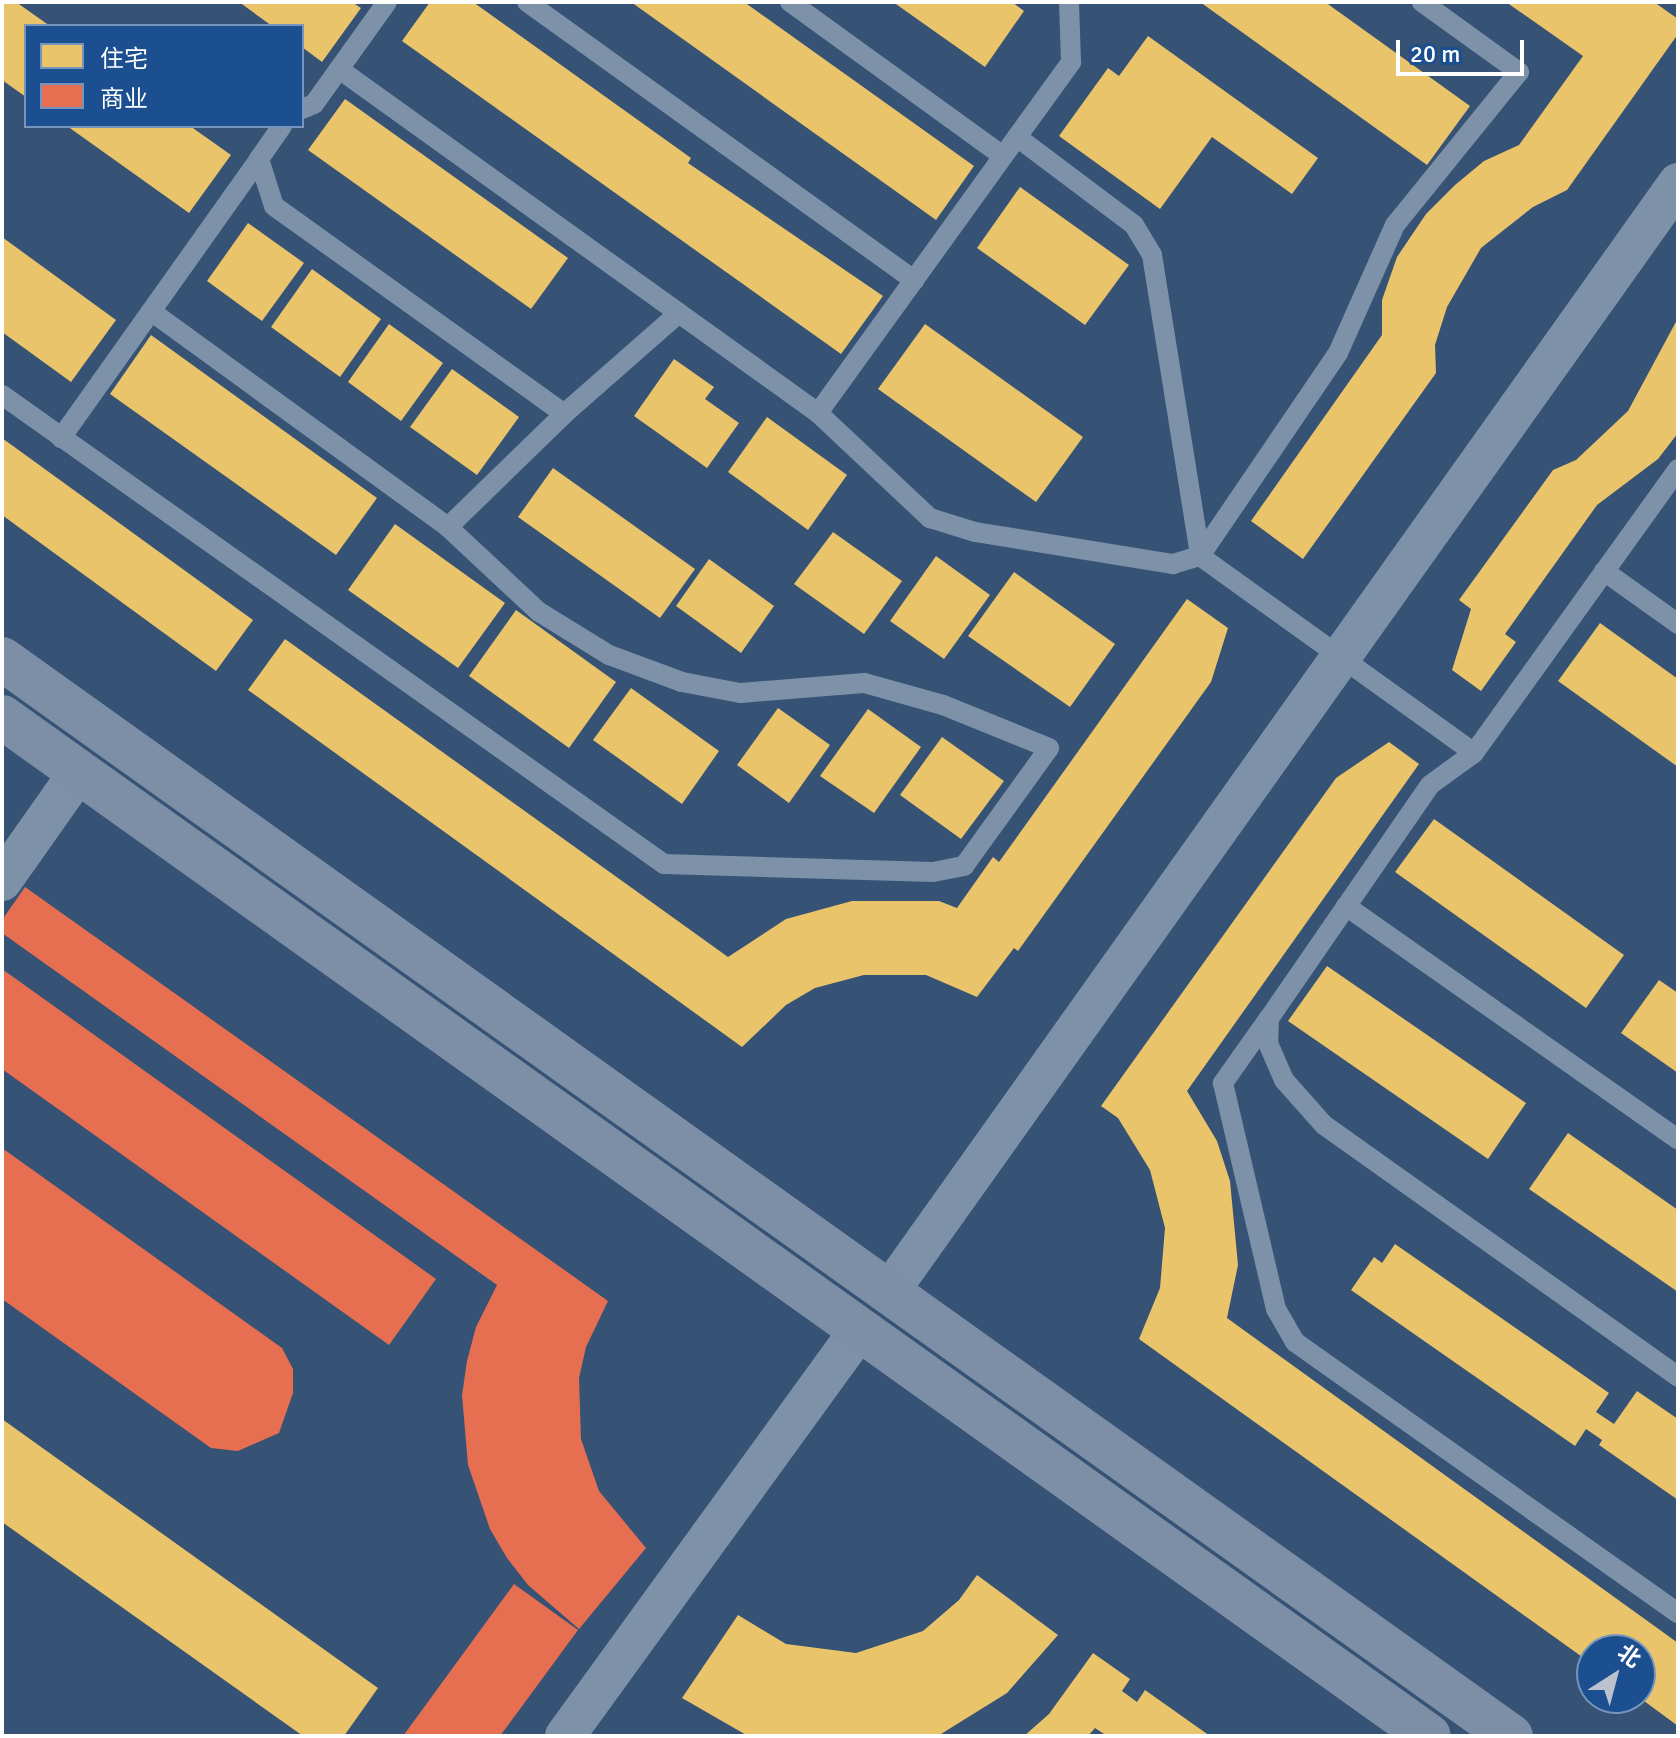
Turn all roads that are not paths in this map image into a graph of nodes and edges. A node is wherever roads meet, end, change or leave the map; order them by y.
1 (387, 2) edge
2 (527, 2) edge
3 (790, 2) edge
4 (1069, 2) edge
5 (1422, 2) edge
6 (339, 69) junction
7 (304, 108) edge
8 (281, 128) edge
9 (1017, 137) junction
10 (1003, 156) junction
11 (259, 159) junction
12 (1678, 183) edge
13 (914, 280) junction
14 (151, 311) junction
15 (679, 313) junction
16 (2, 395) edge
17 (818, 413) junction
18 (564, 414) junction
19 (61, 438) junction
20 (1678, 469) edge
21 (448, 527) junction
22 (1200, 556) junction
23 (1604, 571) junction
24 (1678, 624) edge
25 (1341, 657) junction
26 (2, 659) edge
27 (2, 717) edge
28 (1474, 753) junction
29 (79, 772) junction
30 (2, 881) edge
31 (1346, 906) junction
32 (1269, 1018) junction
33 (1678, 1139) edge
34 (889, 1292) junction
35 (860, 1329) junction
36 (1678, 1377) edge
37 (1678, 1613) edge
38 (565, 1736) edge
39 (1429, 1736) edge
40 (1511, 1736) edge

1 - 6 lane
2 - 13 lane
3 - 10 lane
4 - 9 lane
5 - 22 lane
6 - 7 lane
6 - 15 lane
8 - 11 lane
9 - 10 lane
9 - 22 lane
10 - 13 lane
11 - 14 lane
11 - 18 lane
12 - 25 street
13 - 17 lane
14 - 19 lane
14 - 21 lane
15 - 17 lane
15 - 18 lane
16 - 19 lane
17 - 22 lane
18 - 21 lane
19 - 21 lane
20 - 23 lane
22 - 25 lane
23 - 24 lane
23 - 28 lane
25 - 28 lane
25 - 34 street
26 - 34 main road
27 - 29 main road
28 - 31 lane
29 - 30 street
29 - 35 main road
31 - 32 lane
31 - 33 lane
32 - 36 lane
32 - 37 lane
34 - 40 main road
35 - 38 street
35 - 39 main road

